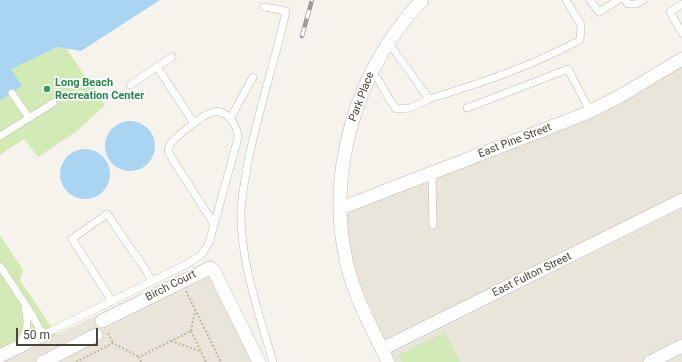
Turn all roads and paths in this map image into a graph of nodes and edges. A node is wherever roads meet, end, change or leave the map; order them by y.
1 (422, 0) edge
2 (566, 0) edge
3 (590, 0) edge
4 (618, 0) edge
5 (625, 0) edge
6 (643, 0) edge
7 (682, 4) edge
8 (264, 7) dead end
9 (682, 34) edge
10 (387, 43) junction
11 (172, 57) dead end
12 (682, 59) edge
13 (157, 67) junction
14 (371, 74) junction
15 (253, 77) dead end
16 (130, 85) dead end
17 (12, 93) dead end
18 (429, 99) junction
19 (53, 103) dead end
20 (467, 108) dead end
21 (590, 111) junction
22 (29, 118) junction
23 (230, 119) junction
24 (194, 123) junction
25 (0, 136) edge
26 (432, 173) junction
27 (682, 200) edge
28 (340, 208) junction
29 (214, 224) junction
30 (433, 225) dead end
31 (0, 266) edge
32 (152, 281) junction
33 (181, 281) junction
34 (112, 301) junction
35 (23, 302) junction
36 (195, 309) junction
37 (102, 321) dead end
38 (191, 331) junction
39 (43, 335) junction
40 (96, 335) dead end
41 (171, 341) junction
42 (682, 346) edge
43 (382, 349) junction
44 (12, 350) junction
45 (201, 352) junction
46 (0, 356) edge
47 (139, 357) junction
48 (42, 362) edge
49 (76, 362) edge
50 (141, 362) edge
51 (206, 362) edge
52 (221, 362) edge
53 (259, 362) edge
54 (273, 362) edge
55 (388, 362) edge
56 (650, 362) edge

1 - 10 street, Park Place
2 - 18 lane
3 - 4 lane
5 - 6 lane
7 - 9 lane
8 - 54 lane
10 - 14 street, Park Place
10 - 18 lane
11 - 13 lane
12 - 21 street, East Pine Street
13 - 16 lane
13 - 24 lane
14 - 18 lane
14 - 28 street, Park Place
15 - 23 lane
17 - 22 lane
19 - 22 lane
20 - 21 lane
21 - 26 street, East Pine Street
22 - 25 lane
23 - 24 lane
23 - 29 lane
24 - 29 lane
26 - 28 street, East Pine Street
26 - 30 lane
27 - 43 street, East Fulton Street
28 - 43 street, Park Place
29 - 32 lane
31 - 35 lane
32 - 34 lane
32 - 34 lane
33 - 36 path
33 - 37 street, Birch Court
33 - 53 street, Birch Court
34 - 39 lane
35 - 39 lane
35 - 44 lane
36 - 38 path
36 - 52 path
38 - 41 path
38 - 45 path
39 - 44 street
40 - 48 street
41 - 45 path
41 - 47 path
42 - 56 street
43 - 55 street, Park Place
44 - 46 street
45 - 51 path
47 - 49 path
47 - 50 path

